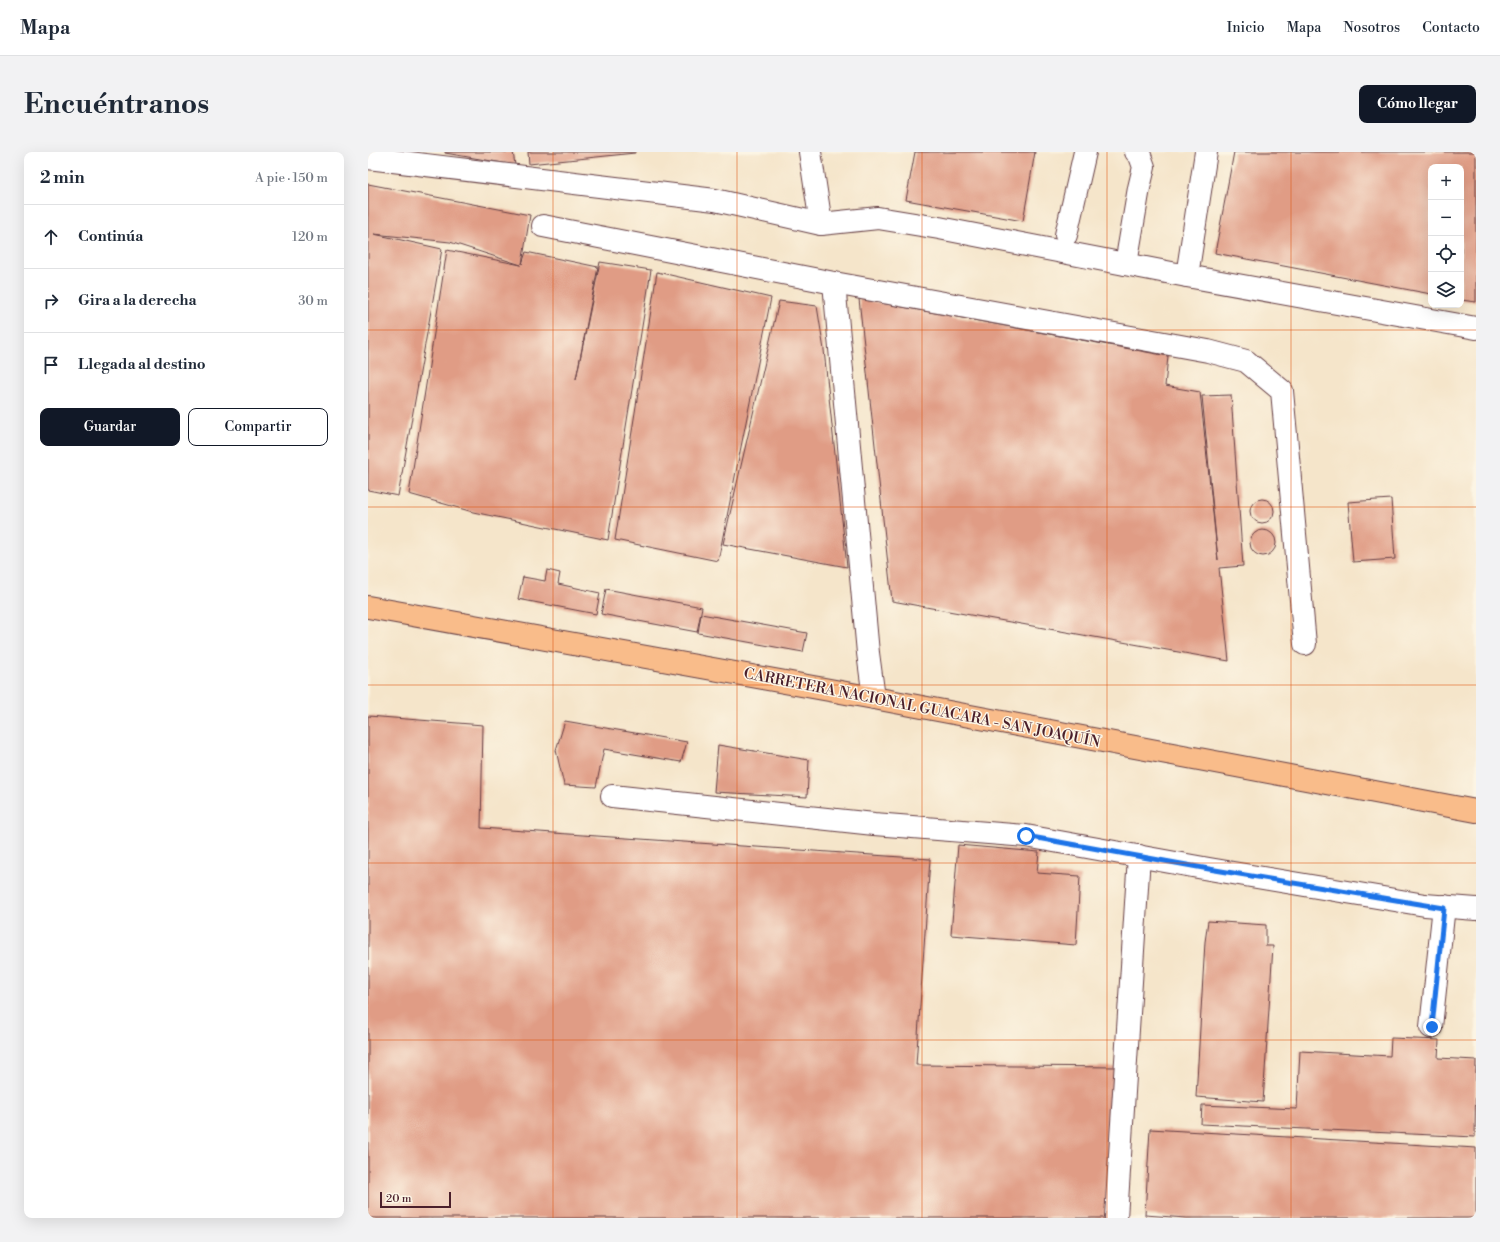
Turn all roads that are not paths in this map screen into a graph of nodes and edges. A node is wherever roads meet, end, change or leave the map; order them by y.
1 (810, 152) edge
2 (1085, 152) edge
3 (1136, 152) edge
4 (1206, 152) edge
5 (368, 158) edge
6 (821, 224) junction
7 (543, 226) dead end
8 (1066, 235) dead end
9 (1126, 264) junction
10 (1187, 276) junction
11 (834, 283) junction
12 (1476, 328) edge
13 (368, 607) edge
14 (1305, 644) dead end
15 (874, 698) junction
16 (612, 796) dead end
17 (1476, 812) edge
18 (1139, 856) junction
19 (1437, 906) junction
20 (1476, 909) edge
21 (1476, 915) edge
22 (1432, 1027) dead end
23 (1116, 1218) edge

1 - 6 lane
2 - 8 lane
3 - 9 lane
4 - 10 lane
5 - 6 lane
6 - 9 lane
7 - 11 lane
9 - 10 lane
10 - 12 lane
11 - 14 lane
11 - 15 lane
13 - 15 main road, CARRETERA NACIONAL GUACARA - SAN JOAQUÍN
15 - 17 main road, CARRETERA NACIONAL GUACARA - SAN JOAQUÍN
16 - 18 lane
18 - 19 lane
18 - 23 lane
19 - 20 lane
19 - 21 lane
19 - 22 lane

